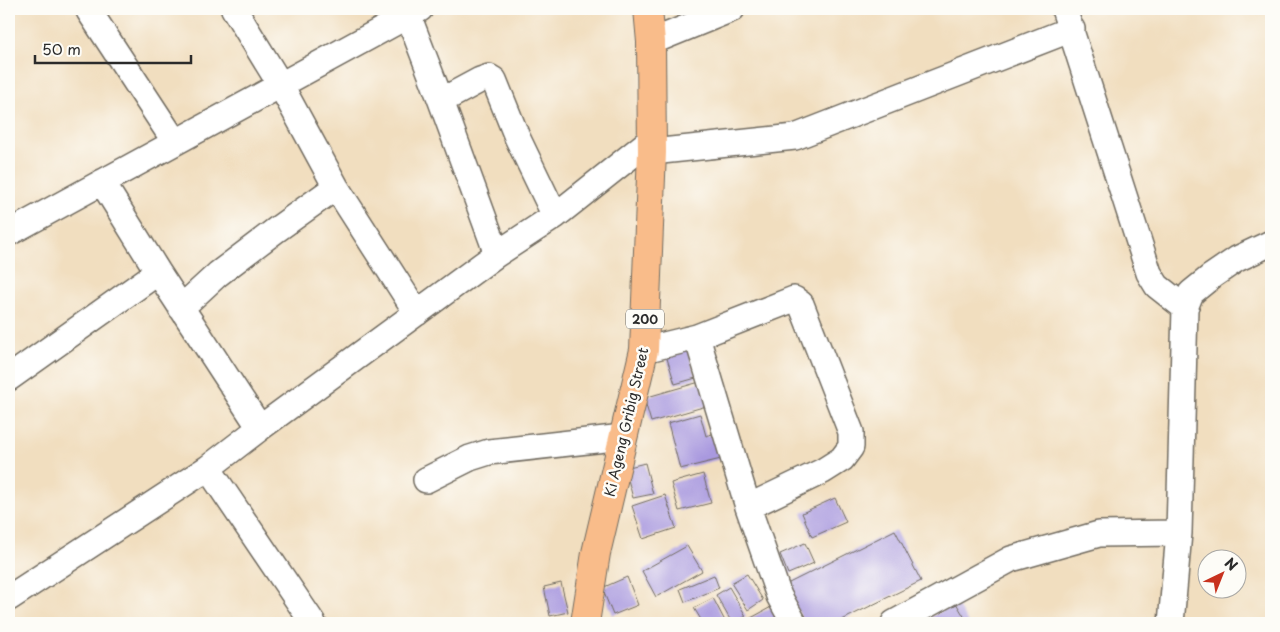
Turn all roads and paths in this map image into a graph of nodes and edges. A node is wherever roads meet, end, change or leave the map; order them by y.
1 (234, 9) edge
2 (648, 9) edge
3 (732, 9) edge
4 (89, 11) dead end
5 (414, 12) edge
6 (1068, 19) edge
7 (652, 42) junction
8 (280, 84) junction
9 (441, 101) junction
10 (174, 142) junction
11 (652, 145) junction
12 (102, 182) junction
13 (336, 188) junction
14 (556, 216) junction
15 (9, 232) edge
16 (1271, 243) edge
17 (497, 254) junction
18 (158, 272) junction
19 (181, 308) junction
20 (1185, 308) junction
21 (417, 313) junction
22 (698, 338) junction
23 (644, 350) junction
24 (9, 378) edge
25 (260, 428) junction
26 (623, 437) junction
27 (208, 468) junction
28 (426, 480) dead end
29 (748, 507) junction
30 (1179, 533) junction
31 (9, 598) edge
32 (313, 623) edge
33 (585, 623) edge
34 (794, 623) edge
35 (894, 623) edge
36 (1171, 623) edge

1 - 8 street
2 - 7 main road, Ki Ageng Gribig Street / 200
3 - 7 street
4 - 10 street
5 - 8 street
5 - 9 street
6 - 11 street
6 - 20 street
7 - 11 main road, Ki Ageng Gribig Street / 200
8 - 10 street
8 - 13 street
9 - 14 street
9 - 17 street
10 - 12 street
11 - 14 street
11 - 23 main road, Ki Ageng Gribig Street / 200
12 - 15 street
12 - 18 street
13 - 19 street
13 - 21 street
14 - 17 street
16 - 20 street
17 - 21 street
18 - 19 street
18 - 24 street
19 - 25 street
20 - 30 street
21 - 25 street
22 - 23 street
22 - 29 street
22 - 29 street
23 - 26 main road, Ki Ageng Gribig Street / 200
25 - 27 street
26 - 28 street
26 - 33 main road, Ki Ageng Gribig Street / 200
27 - 31 street
27 - 32 street
29 - 34 street
30 - 35 street
30 - 36 street

